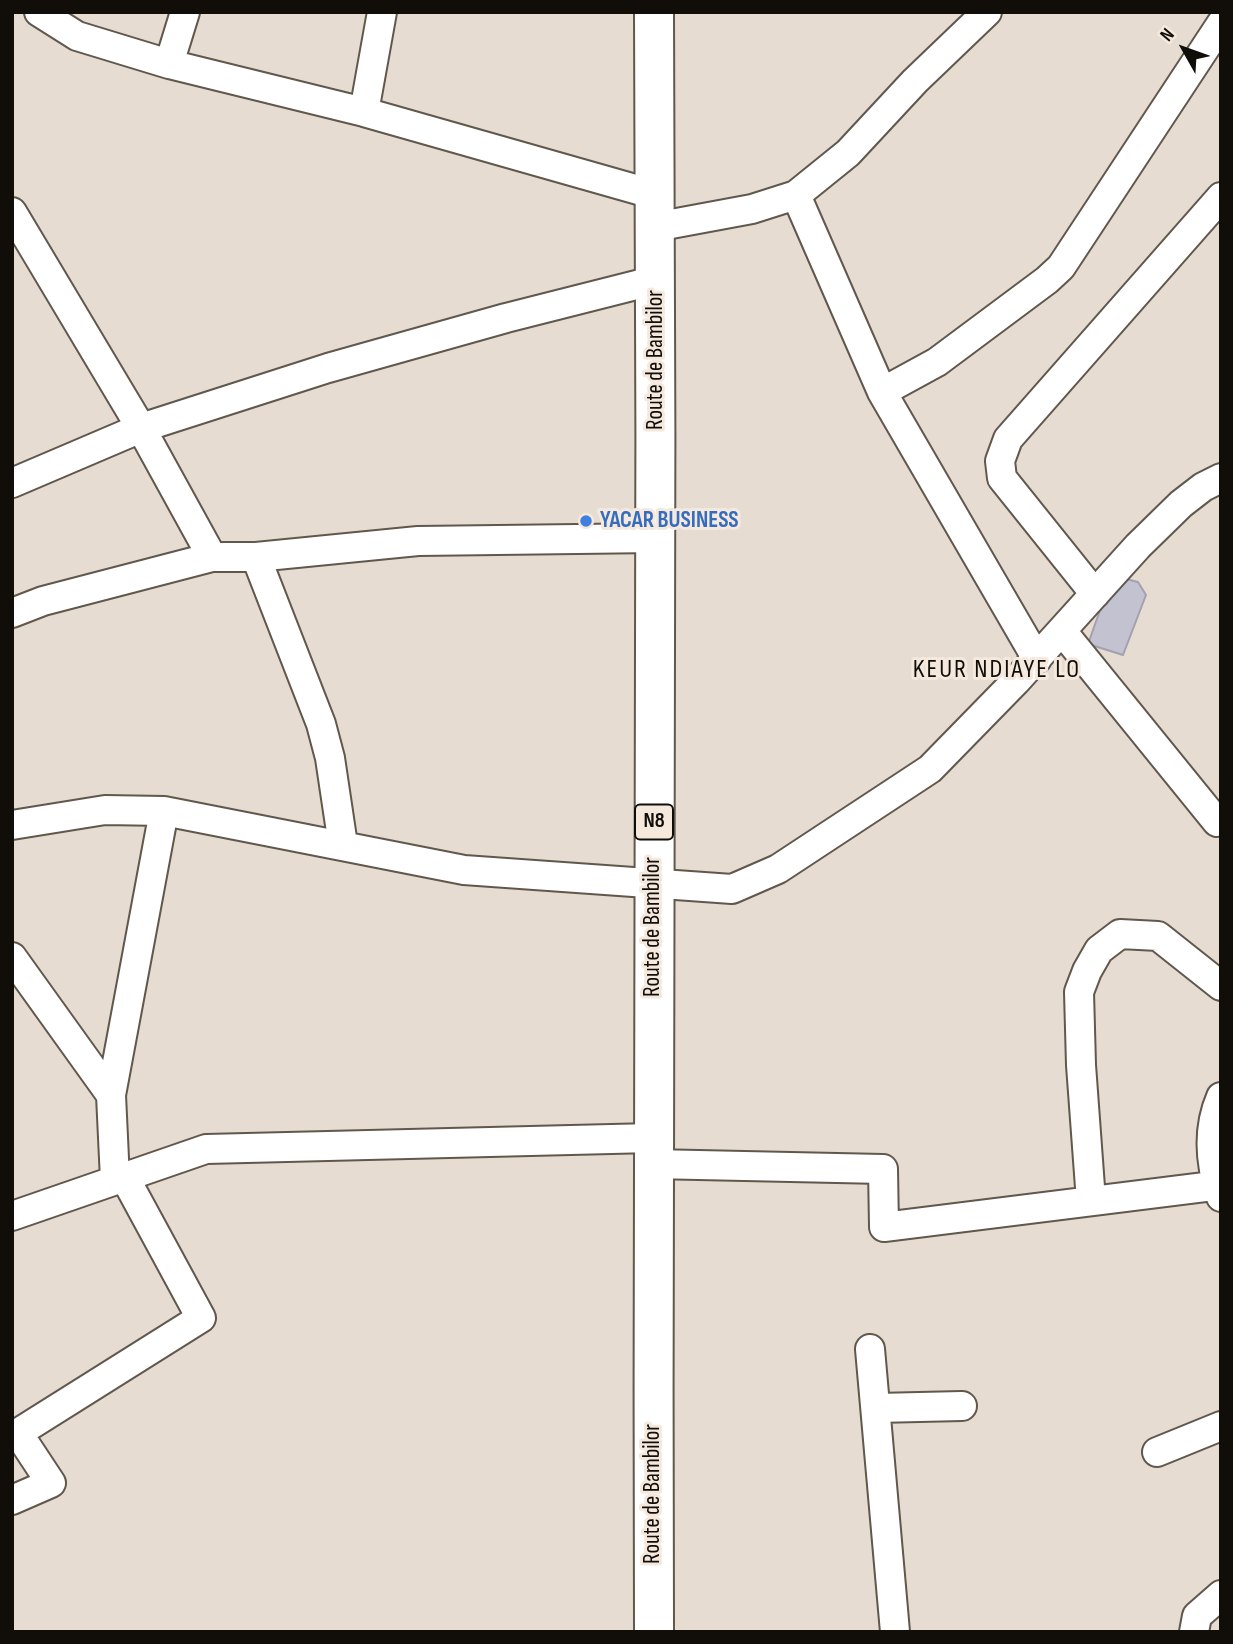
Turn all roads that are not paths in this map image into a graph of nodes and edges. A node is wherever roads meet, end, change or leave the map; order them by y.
1 (39, 12) edge
2 (185, 12) edge
3 (382, 12) edge
4 (654, 12) edge
5 (987, 12) edge
6 (1221, 24) edge
7 (169, 64) junction
8 (364, 112) junction
9 (796, 195) junction
10 (1221, 197) edge
11 (655, 211) junction
12 (12, 212) edge
13 (656, 280) junction
14 (883, 392) junction
15 (141, 428) junction
16 (1221, 478) edge
17 (12, 482) edge
18 (656, 538) junction
19 (212, 557) junction
20 (256, 557) junction
21 (1096, 594) junction
22 (12, 613) edge
23 (1062, 631) junction
24 (1037, 659) junction
25 (164, 811) junction
26 (1221, 820) edge
27 (12, 825) edge
28 (344, 845) junction
29 (654, 886) junction
30 (12, 957) edge
31 (1209, 960) edge
32 (1221, 986) edge
33 (111, 1095) junction
34 (1221, 1097) edge
35 (652, 1151) junction
36 (120, 1178) junction
37 (1220, 1189) edge
38 (1091, 1201) junction
39 (12, 1216) edge
40 (870, 1349) dead end
41 (962, 1406) dead end
42 (877, 1408) junction
43 (1221, 1426) edge
44 (1157, 1452) dead end
45 (12, 1500) edge
46 (1221, 1595) edge
47 (653, 1632) edge
48 (895, 1632) edge
49 (1194, 1632) edge

1 - 7 street
2 - 7 street
3 - 8 street
4 - 11 main road, Route de Bambilor / N8
5 - 9 street
6 - 14 street
7 - 8 street
8 - 11 street
9 - 11 street
9 - 14 street
10 - 21 street
11 - 13 main road, Route de Bambilor / N8
12 - 15 street
13 - 15 street
13 - 18 main road, Route de Bambilor / N8
14 - 24 street
15 - 17 street
15 - 19 street
16 - 21 street
18 - 20 street
18 - 29 main road, Route de Bambilor / N8
19 - 20 street
19 - 22 street
20 - 28 street
21 - 23 street
23 - 24 street
23 - 26 street
24 - 29 street
25 - 27 street
25 - 28 street
25 - 33 street
28 - 29 street
29 - 35 main road, Route de Bambilor / N8
30 - 33 street
31 - 32 street
31 - 38 street
33 - 36 street
34 - 37 street
35 - 36 street
35 - 38 street
35 - 47 main road, Route de Bambilor / N8
36 - 39 street
36 - 45 street
37 - 38 street
40 - 42 street
41 - 42 street
42 - 48 street
43 - 44 street
46 - 49 street

